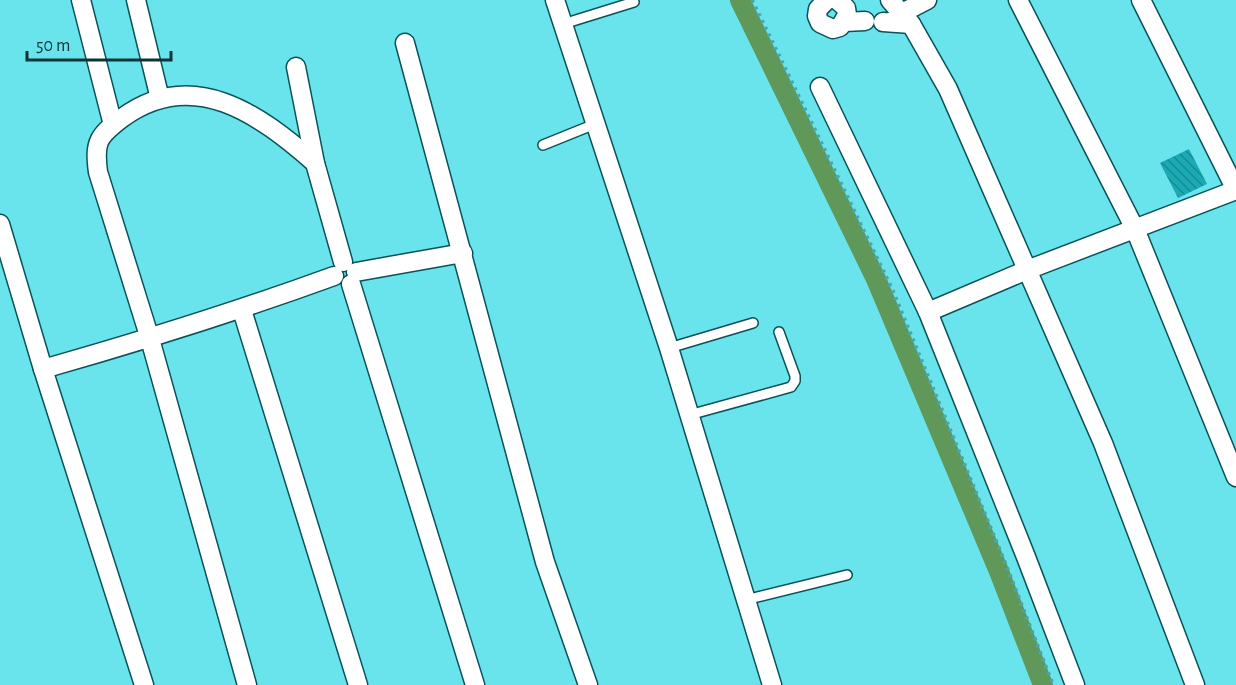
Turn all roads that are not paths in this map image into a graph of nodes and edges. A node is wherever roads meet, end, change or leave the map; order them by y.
1 (81, 0) edge
2 (136, 0) edge
3 (555, 0) edge
4 (927, 0) edge
5 (1018, 0) edge
6 (1141, 0) edge
7 (834, 1) edge
8 (634, 2) dead end
9 (890, 17) edge
10 (844, 22) junction
11 (563, 24) junction
12 (405, 43) dead end
13 (296, 68) dead end
14 (820, 87) dead end
15 (160, 99) junction
16 (595, 124) junction
17 (114, 125) junction
18 (543, 145) dead end
19 (315, 163) junction
20 (1236, 190) edge
21 (0, 224) edge
22 (1135, 229) junction
23 (463, 253) junction
24 (1027, 270) junction
25 (346, 274) junction
26 (242, 310) junction
27 (928, 312) junction
28 (753, 323) dead end
29 (780, 333) dead end
30 (150, 339) junction
31 (669, 348) junction
32 (44, 369) junction
33 (689, 415) junction
34 (1236, 477) edge
35 (848, 575) dead end
36 (746, 600) junction
37 (144, 685) edge
38 (247, 685) edge
39 (358, 685) edge
40 (475, 685) edge
41 (588, 685) edge
42 (772, 685) edge
43 (1075, 685) edge
44 (1195, 685) edge

1 - 17 street
2 - 15 street
3 - 11 street
4 - 9 street
5 - 22 street
6 - 20 street
7 - 10 street
7 - 10 street
8 - 11 lane
9 - 10 street
9 - 24 street
11 - 16 street
12 - 23 street
13 - 19 street
14 - 27 street
15 - 17 street
15 - 19 street
16 - 18 lane
16 - 31 street
17 - 30 street
19 - 25 street
20 - 22 street
21 - 32 street
22 - 24 street
22 - 34 street
23 - 25 street
23 - 41 street
24 - 27 street
24 - 44 street
25 - 26 street
25 - 40 street
26 - 30 street
26 - 39 street
27 - 43 street
28 - 31 lane
29 - 33 lane
30 - 32 street
30 - 38 street
31 - 33 street
32 - 37 street
33 - 36 street
35 - 36 lane
36 - 42 street

